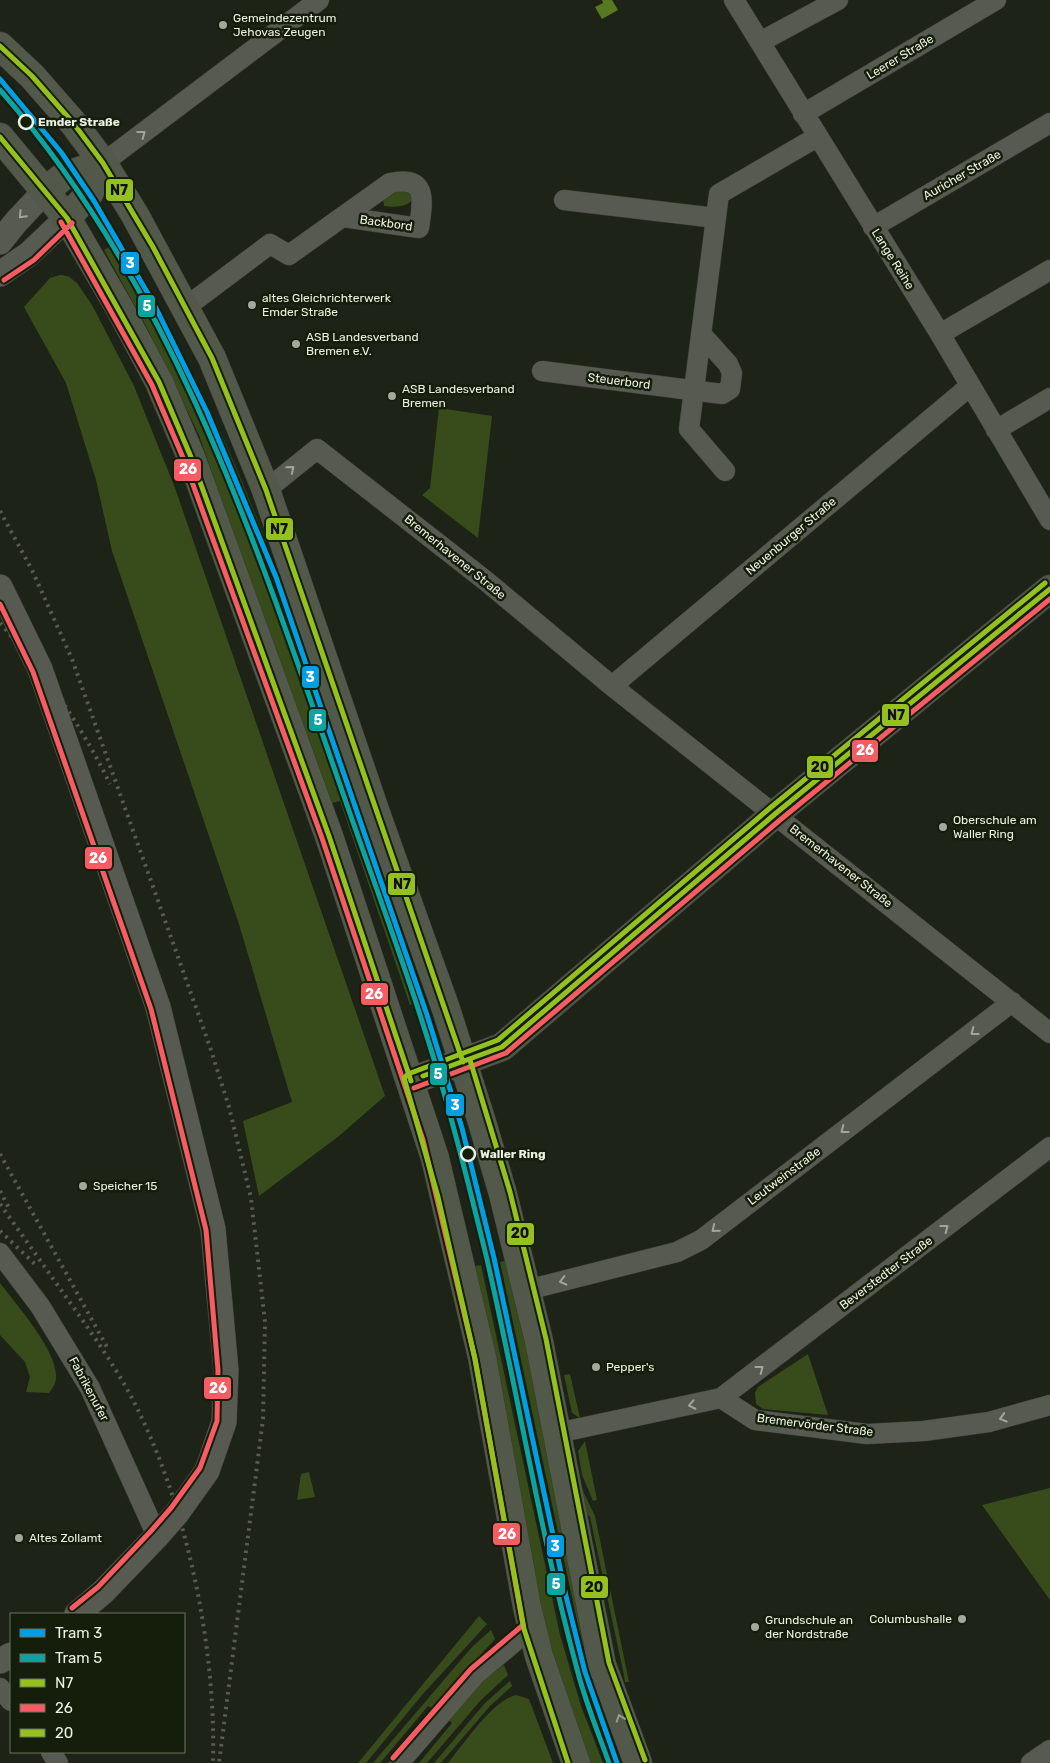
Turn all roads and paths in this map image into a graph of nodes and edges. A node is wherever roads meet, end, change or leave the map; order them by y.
1 (319, 0) edge
2 (734, 0) edge
3 (838, 0) edge
4 (996, 0) edge
5 (760, 42) junction
6 (0, 46) edge
7 (803, 114) junction
8 (1050, 123) edge
9 (0, 137) edge
10 (818, 137) junction
11 (103, 163) junction
12 (46, 190) junction
13 (564, 200) dead end
14 (343, 217) dead end
15 (68, 218) junction
16 (716, 218) junction
17 (873, 227) junction
18 (0, 242) edge
19 (1050, 270) edge
20 (0, 274) edge
21 (186, 307) junction
22 (940, 334) junction
23 (702, 335) junction
24 (542, 371) dead end
25 (970, 386) junction
26 (695, 390) junction
27 (1050, 398) edge
28 (996, 430) junction
29 (724, 471) dead end
30 (266, 490) junction
31 (1050, 520) edge
32 (0, 586) edge
33 (1050, 589) edge
34 (612, 686) junction
35 (775, 814) junction
36 (1012, 1002) junction
37 (1050, 1033) edge
38 (463, 1062) junction
39 (411, 1081) junction
40 (1050, 1147) edge
41 (0, 1253) edge
42 (527, 1290) junction
43 (721, 1398) junction
44 (1050, 1405) edge
45 (557, 1433) junction
46 (157, 1536) junction
47 (78, 1613) edge
48 (531, 1628) junction
49 (0, 1688) edge
50 (10, 1701) edge
51 (1050, 1750) edge
52 (399, 1763) edge
53 (576, 1763) edge
54 (638, 1763) edge
55 (1031, 1763) edge

11 -> 1 street
2 - 5 street, Lange Reihe
3 - 5 street
4 - 7 street, Leerer Straße
5 - 7 street, Lange Reihe
6 - 11 main road
7 - 10 street, Lange Reihe
8 - 17 street, Auricher Straße
9 - 12 main road
10 - 16 street
10 - 17 street, Lange Reihe
11 - 12 main road
11 - 15 main road
11 - 21 main road
12 - 15 main road
12 -> 18 street
13 - 16 street
14 - 21 street, Backbord
15 - 20 street
15 - 39 main road
16 - 23 street
17 - 22 street, Lange Reihe
19 - 22 street
21 - 30 main road
22 - 25 street, Lange Reihe
23 - 26 street
23 - 26 street, Steuerbord
24 - 26 street, Steuerbord
25 - 28 street, Lange Reihe
25 - 34 street, Neuenburger Straße
26 - 29 street
27 - 28 street
28 - 31 street, Lange Reihe
30 -> 34 street, Bremerhavener Straße
30 - 38 main road
32 - 46 street
33 - 35 main road
34 - 35 street, Bremerhavener Straße
35 - 36 street, Bremerhavener Straße
35 - 38 main road
36 - 37 street, Bremerhavener Straße
36 -> 42 street, Leutweinstraße
38 - 39 main road
38 - 42 main road
39 - 48 main road
43 -> 40 street, Beverstedter Straße
41 - 46 street, Fabrikenufer
42 - 45 main road
44 -> 43 street, Bremervörder Straße
43 -> 45 street
54 -> 45 main road
46 - 47 street
48 - 52 street
48 - 53 main road
49 - 50 street
51 - 55 street

